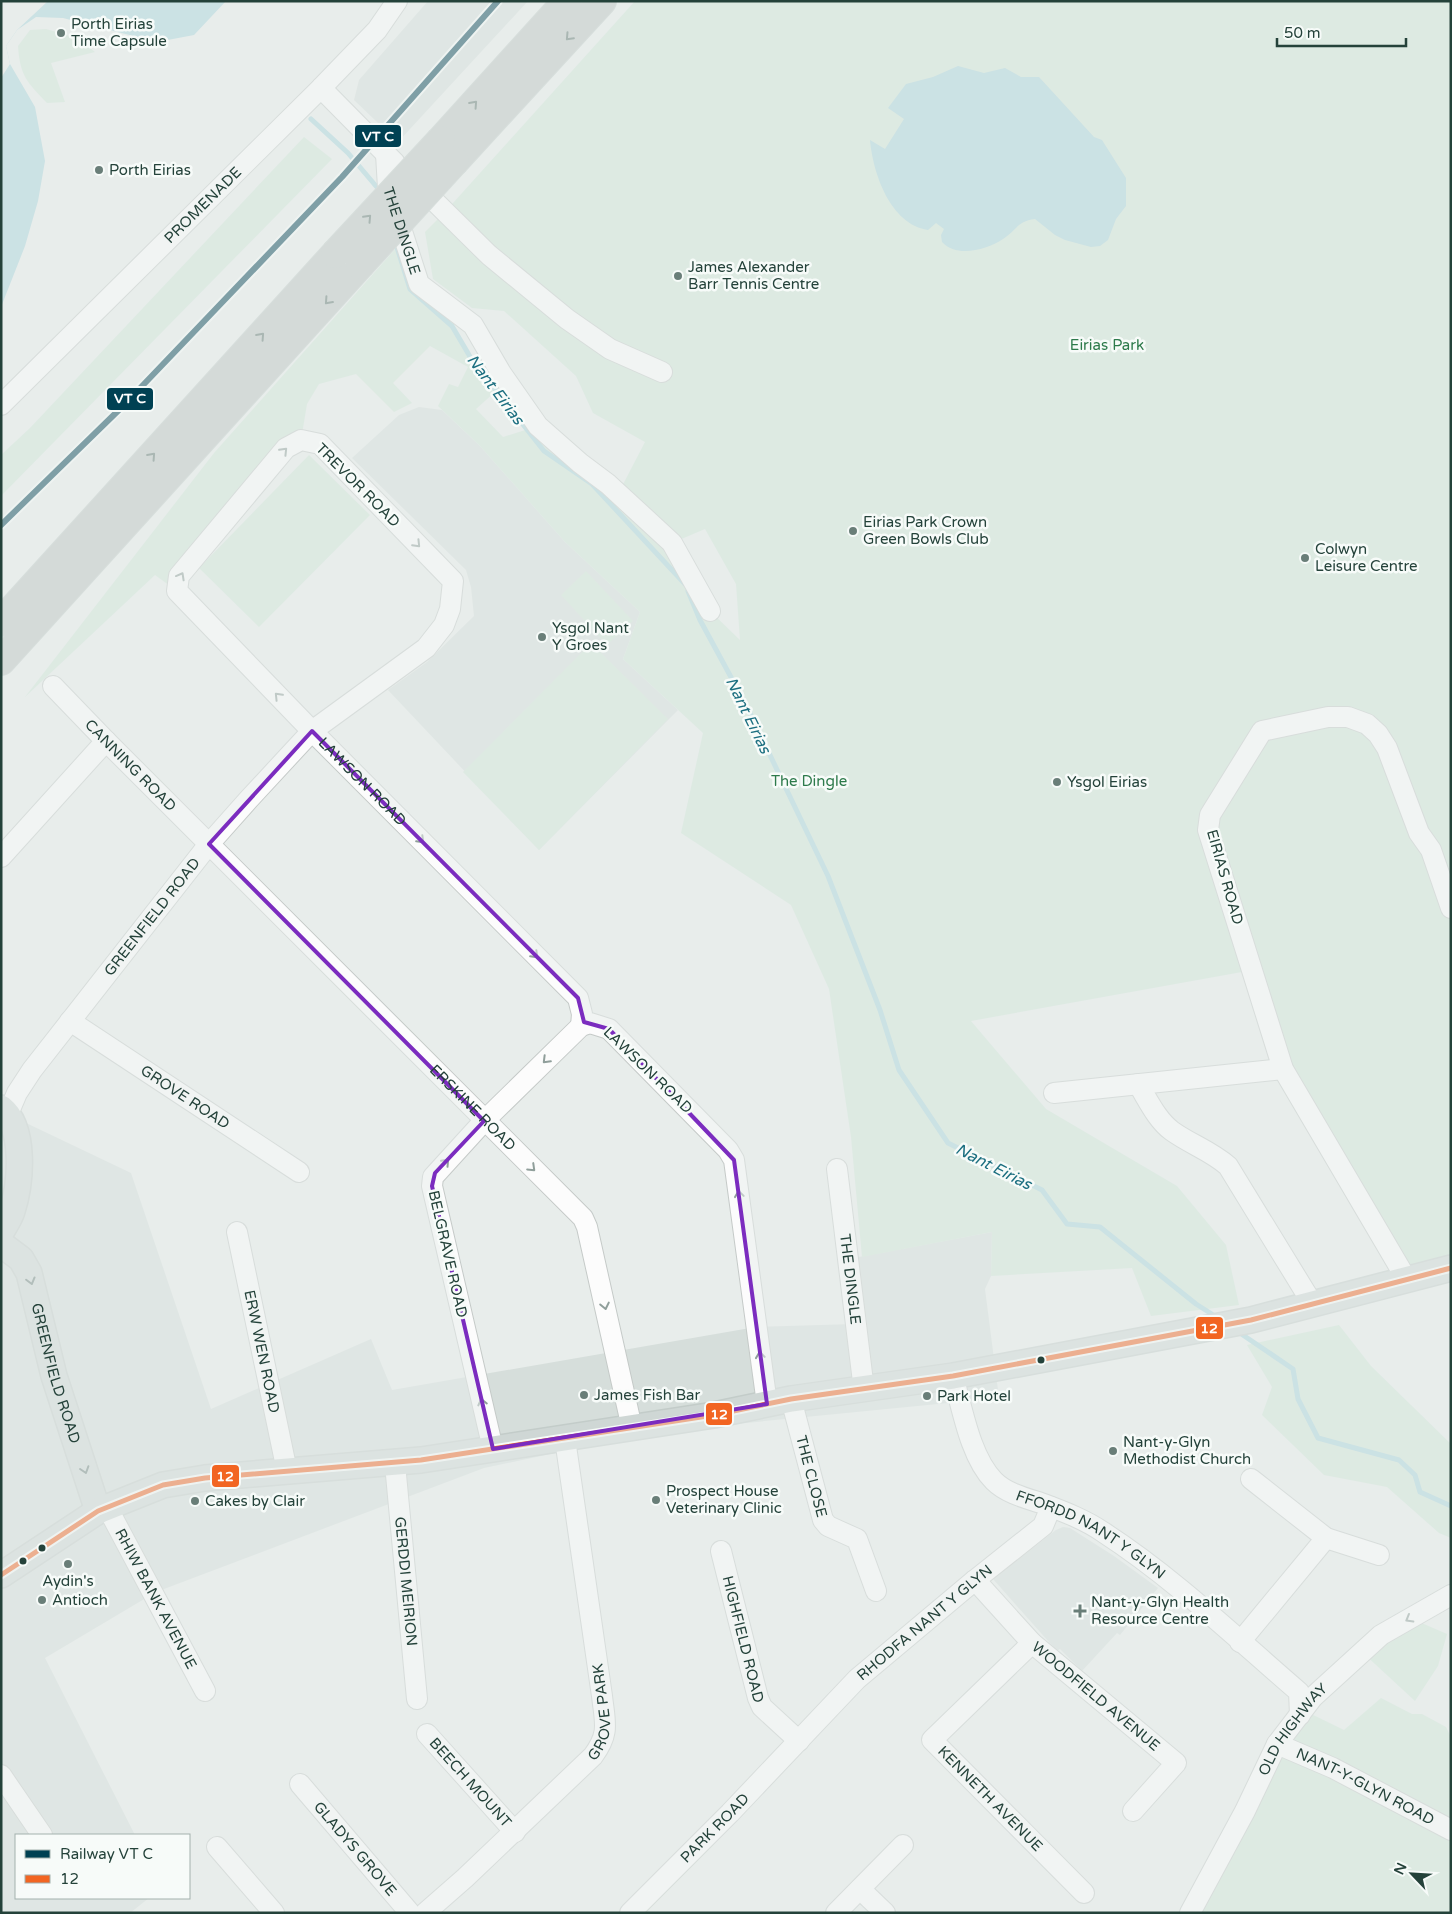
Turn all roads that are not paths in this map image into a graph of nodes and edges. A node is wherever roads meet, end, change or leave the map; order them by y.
1 (398, 1) edge
2 (567, 1) edge
3 (602, 1) edge
4 (321, 88) junction
5 (448, 150) junction
6 (386, 154) junction
7 (662, 372) dead end
8 (248, 390) junction
9 (1, 405) edge
10 (132, 478) junction
11 (1, 598) edge
12 (710, 611) dead end
13 (1, 622) edge
14 (1, 661) edge
15 (1, 682) edge
16 (54, 686) dead end
17 (312, 731) junction
18 (106, 741) junction
19 (209, 844) junction
20 (1, 857) edge
21 (1451, 908) edge
22 (70, 1021) junction
23 (581, 1026) junction
24 (1283, 1069) junction
25 (1138, 1084) junction
26 (1054, 1093) dead end
27 (5, 1111) edge
28 (484, 1121) junction
29 (837, 1169) dead end
30 (299, 1172) dead end
31 (1, 1232) edge
32 (237, 1232) dead end
33 (1, 1244) edge
34 (1451, 1268) edge
35 (1407, 1280) junction
36 (1312, 1303) junction
37 (953, 1376) junction
38 (864, 1390) junction
39 (779, 1402) junction
40 (632, 1428) junction
41 (565, 1439) junction
42 (493, 1449) junction
43 (395, 1464) junction
44 (287, 1471) junction
45 (1251, 1479) dead end
46 (1052, 1507) junction
47 (103, 1509) junction
48 (1326, 1538) junction
49 (721, 1551) dead end
50 (1379, 1555) dead end
51 (1, 1575) edge
52 (975, 1580) junction
53 (876, 1590) dead end
54 (1451, 1595) edge
55 (1240, 1642) junction
56 (1032, 1643) junction
57 (205, 1691) dead end
58 (417, 1699) dead end
59 (1300, 1715) junction
60 (427, 1734) dead end
61 (799, 1741) junction
62 (1278, 1744) junction
63 (1, 1775) edge
64 (300, 1784) dead end
65 (1133, 1811) dead end
66 (1451, 1830) edge
67 (515, 1832) junction
68 (41, 1834) edge
69 (903, 1845) dead end
70 (218, 1847) dead end
71 (860, 1888) junction
72 (1084, 1892) dead end
73 (274, 1913) edge
74 (410, 1913) edge
75 (424, 1913) edge
76 (630, 1913) edge
77 (836, 1913) edge
78 (885, 1913) edge
79 (1190, 1913) edge

1 - 4 street, PROMENADE
5 -> 2 highway
3 -> 5 highway
4 - 6 street
4 - 9 street, PROMENADE
5 -> 8 highway, bridge
10 -> 5 highway, bridge
6 - 7 street
6 - 12 street, THE DINGLE
8 - 14 highway
8 - 15 highway
10 - 11 highway
10 - 13 highway
16 - 18 street, CANNING ROAD
17 -> 17 street, TREVOR ROAD
17 - 19 street, GREENFIELD ROAD
17 -> 23 street, LAWSON ROAD
18 - 19 street, CANNING ROAD
18 - 20 street
19 - 22 street, GREENFIELD ROAD
19 - 28 street, ERSKINE ROAD
21 - 24 street, EIRIAS ROAD
22 - 27 street, GREENFIELD ROAD
22 - 30 street, GROVE ROAD
23 -> 28 street, BELGRAVE ROAD
39 -> 23 street, LAWSON ROAD
24 - 25 street
24 - 35 street, EIRIAS ROAD
25 - 26 street
25 - 36 street
27 - 31 main road
28 -> 40 street, ERSKINE ROAD
42 -> 28 street, BELGRAVE ROAD
29 - 38 street, THE DINGLE
32 - 44 street, ERW WEN ROAD
33 -> 47 main road, GREENFIELD ROAD
34 - 35 main road
35 - 36 main road
36 - 37 main road
37 - 38 main road
37 - 46 street, FFORDD NANT Y GLYN
38 - 39 main road
39 - 40 main road
39 - 53 street, THE CLOSE
40 - 41 main road
41 - 42 main road
41 - 67 street, GROVE PARK
42 - 43 main road
43 - 44 main road
43 - 58 street, GERDDI MEIRION
44 - 47 main road
45 - 48 street
46 - 52 street, RHODFA NANT Y GLYN
46 - 55 street, FFORDD NANT Y GLYN
47 - 51 main road
47 - 57 street, RHIW BANK AVENUE
48 - 50 street
48 - 55 street
49 - 61 street, HIGHFIELD ROAD
52 - 56 street, WOODFIELD AVENUE
52 - 61 street, RHODFA NANT Y GLYN
54 -> 59 street, OLD HIGHWAY
55 - 59 street, FFORDD NANT Y GLYN
56 - 65 street, WOODFIELD AVENUE
56 - 72 street, KENNETH AVENUE
59 - 62 street, OLD HIGHWAY
60 - 67 street, BEECH MOUNT
61 - 76 street, PARK ROAD
62 - 66 street, NANT-Y-GLYN ROAD
62 - 79 street, OLD HIGHWAY
63 - 68 street
64 - 74 street, GLADYS GROVE
67 - 75 street, GROVE PARK
69 - 71 street
70 - 73 street
71 - 77 street
71 - 78 street

